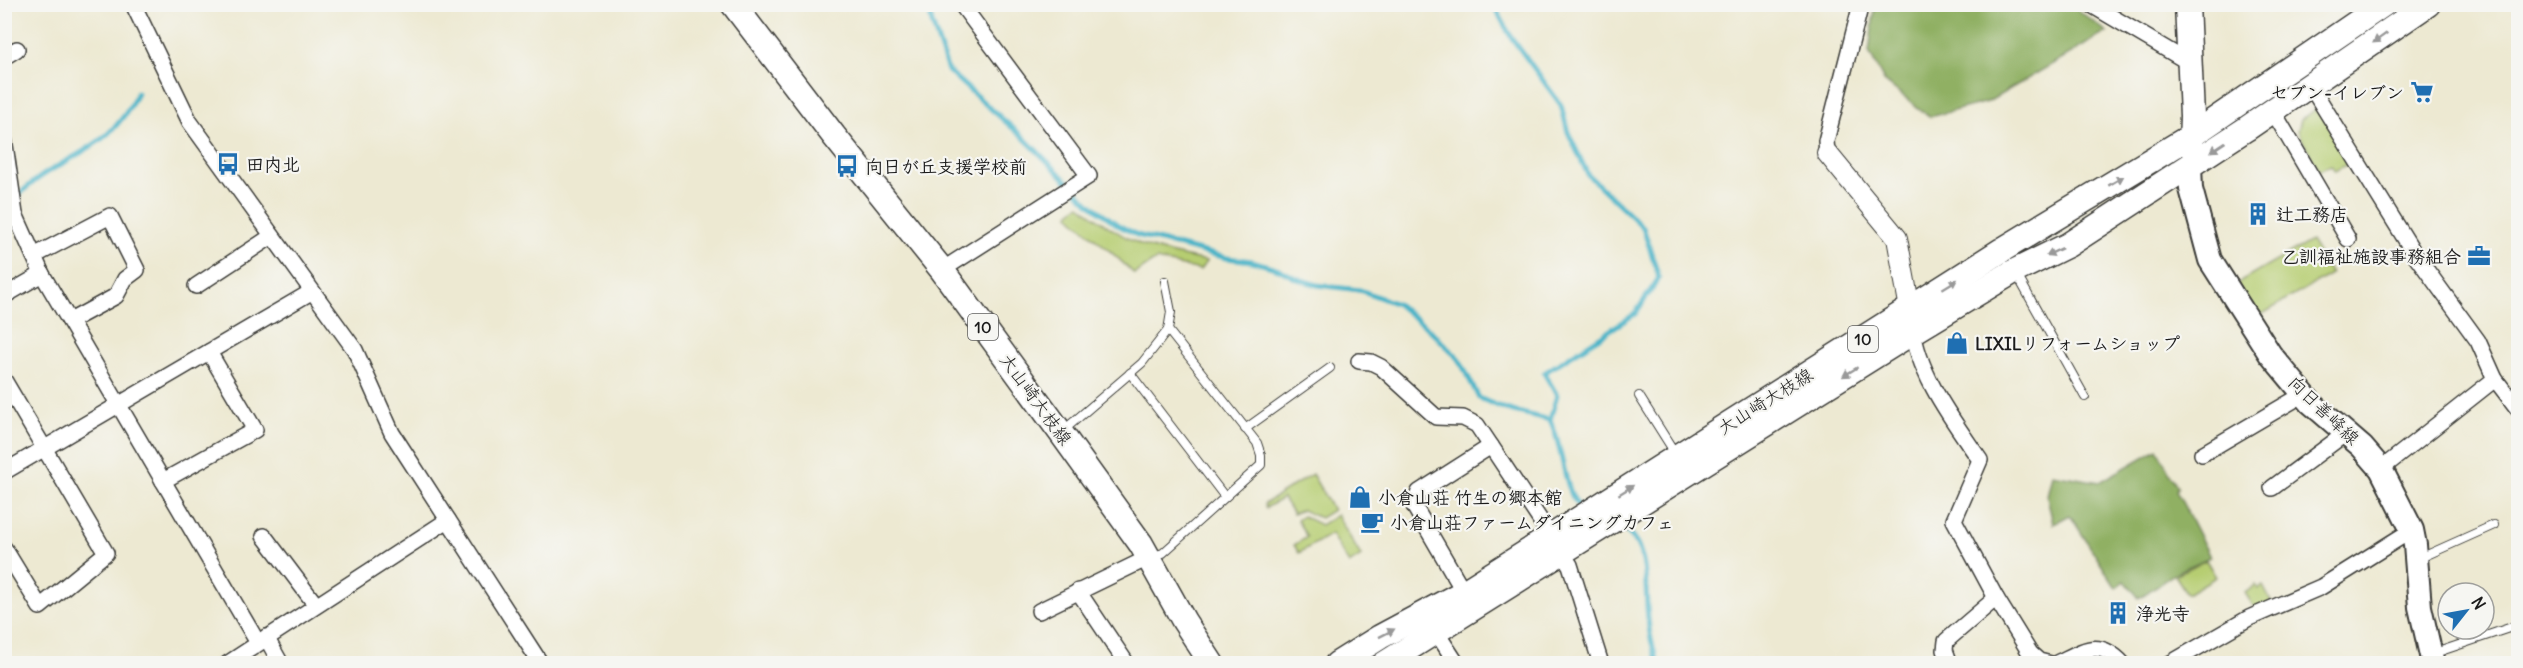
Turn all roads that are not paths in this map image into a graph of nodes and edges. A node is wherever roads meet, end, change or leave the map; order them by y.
1 (133, 4) edge
2 (733, 4) edge
3 (961, 4) edge
4 (1861, 4) edge
5 (2090, 4) edge
6 (2187, 4) edge
7 (2384, 4) edge
8 (2428, 4) edge
9 (2187, 62) junction
10 (2310, 86) junction
11 (2273, 111) junction
12 (2191, 136) junction
13 (4, 138) edge
14 (1827, 153) joint
15 (2190, 166) junction
16 (272, 236) junction
17 (2348, 239) dead end
18 (34, 255) junction
19 (942, 270) junction
20 (2014, 271) junction
21 (42, 274) junction
22 (1165, 281) dead end
23 (196, 286) dead end
24 (312, 292) junction
25 (4, 296) edge
26 (1912, 320) junction
27 (70, 321) junction
28 (1168, 330) junction
29 (209, 352) junction
30 (1359, 361) dead end
31 (1330, 368) dead end
32 (1130, 373) junction
33 (2495, 379) junction
34 (4, 380) edge
35 (2304, 394) junction
36 (1639, 396) dead end
37 (2085, 397) dead end
38 (119, 405) junction
39 (2518, 409) edge
40 (1245, 429) junction
41 (1061, 433) junction
42 (2346, 433) junction
43 (1491, 446) junction
44 (45, 449) junction
45 (2202, 454) dead end
46 (1677, 457) junction
47 (2381, 469) junction
48 (4, 472) edge
49 (163, 481) junction
50 (2272, 488) dead end
51 (1225, 497) junction
52 (448, 520) junction
53 (2494, 525) dead end
54 (2412, 530) junction
55 (264, 536) dead end
56 (1556, 545) junction
57 (4, 548) edge
58 (1150, 557) junction
59 (2417, 559) junction
60 (1078, 591) junction
61 (1464, 592) junction
62 (1996, 598) junction
63 (316, 605) junction
64 (1039, 611) dead end
65 (1430, 623) junction
66 (2518, 625) edge
67 (262, 640) junction
68 (2432, 659) edge
69 (227, 663) edge
70 (281, 663) edge
71 (541, 663) edge
72 (1127, 663) edge
73 (1212, 663) edge
74 (1337, 663) edge
75 (1384, 663) edge
76 (1457, 663) edge
77 (1601, 663) edge
78 (1950, 663) edge
79 (2053, 663) edge
80 (2122, 663) edge
81 (2169, 663) edge

1 - 16 street
2 - 19 main road, 大山崎大枝線 / 10
3 - 19 street
4 - 14 street
5 - 9 street
6 - 9 main road
7 - 12 main road, 大山崎大枝線 / 10
8 -> 10 main road, 大山崎大枝線 / 10
9 - 12 main road
10 - 11 main road, 大山崎大枝線 / 10
10 - 33 street
11 -> 15 main road, 大山崎大枝線 / 10
11 - 17 street
12 - 15 main road
26 -> 12 main road, 大山崎大枝線 / 10
13 - 18 street
14 - 26 street
15 -> 20 main road, 大山崎大枝線 / 10
15 - 35 main road, 向日善峰線
16 - 23 street
16 - 24 street
18 - 21 street
18 - 27 street
19 - 41 main road, 大山崎大枝線 / 10
20 - 26 main road, 大山崎大枝線 / 10
20 - 37 lane
21 - 25 street
21 - 27 street
22 - 28 lane
24 - 29 street
24 - 52 street
26 - 46 main road, 大山崎大枝線 / 10
26 -> 56 main road, 大山崎大枝線 / 10
26 - 62 street
27 - 38 street
28 - 32 lane
28 - 40 lane
29 - 38 street
29 - 49 street
30 - 43 street
31 - 40 lane
32 - 41 lane
32 - 51 lane
33 - 39 street
33 - 47 street
34 - 44 street
35 - 42 main road, 向日善峰線
35 - 45 street
36 - 46 lane
38 - 44 street
38 - 49 street
40 - 51 lane
41 - 58 main road, 大山崎大枝線 / 10
42 - 47 main road, 向日善峰線
42 - 50 street
43 - 56 street
43 - 61 street
44 - 48 street
44 - 57 street
56 -> 46 main road, 大山崎大枝線 / 10
47 - 54 main road, 向日善峰線
49 - 67 street
51 - 58 lane
52 - 63 street
52 - 71 street
53 - 59 lane
54 - 59 main road, 向日善峰線
54 - 81 street
55 - 63 street
56 - 61 main road, 大山崎大枝線 / 10
56 - 65 main road, 大山崎大枝線 / 10
56 - 77 street
58 - 60 street
58 - 73 main road, 大山崎大枝線 / 10
59 - 68 main road, 向日善峰線
60 - 64 street
60 - 72 street
61 - 65 main road, 大山崎大枝線 / 10
62 - 78 street
62 - 79 street
63 - 67 street
74 -> 65 main road, 大山崎大枝線 / 10
65 - 75 main road, 大山崎大枝線 / 10
65 - 76 street
66 - 68 lane
67 - 69 street
67 - 70 street
79 - 80 street

